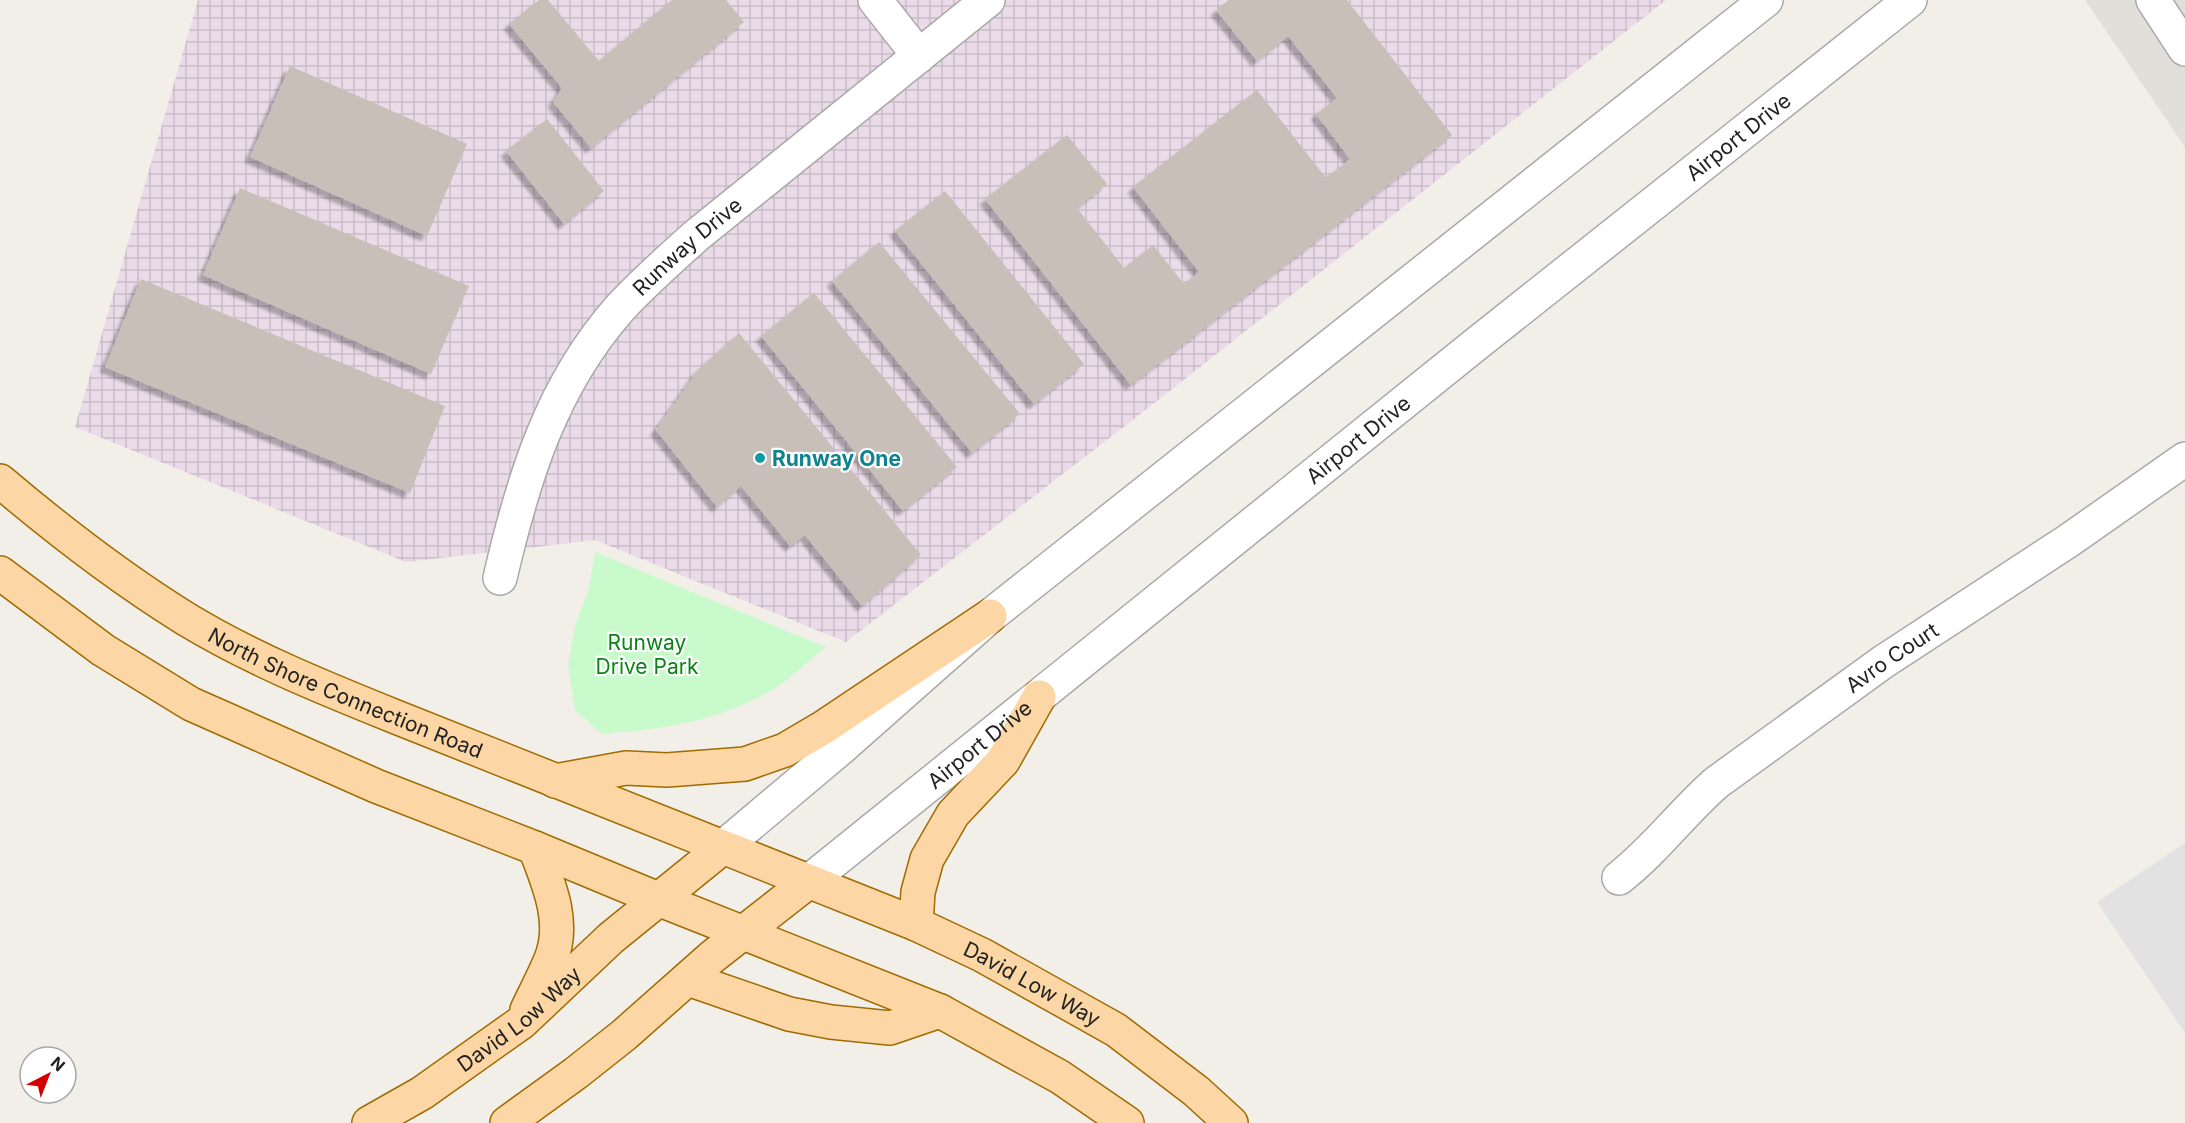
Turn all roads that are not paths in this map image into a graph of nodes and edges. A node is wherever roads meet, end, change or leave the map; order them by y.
1 (875, 0) edge
2 (988, 0) edge
3 (1766, 0) edge
4 (1910, 0) edge
5 (2152, 0) edge
6 (2185, 49) edge
7 (919, 56) junction
8 (2185, 459) edge
9 (0, 481) edge
10 (0, 573) edge
11 (500, 578) dead end
12 (990, 616) junction
13 (1039, 697) junction
14 (555, 781) junction
15 (535, 848) junction
16 (722, 848) junction
17 (1619, 878) dead end
18 (808, 882) junction
19 (658, 899) junction
20 (916, 924) junction
21 (741, 933) junction
22 (688, 979) junction
23 (940, 1011) junction
24 (522, 1022) junction
25 (369, 1123) edge
26 (507, 1123) edge
27 (1127, 1123) edge
28 (1231, 1123) edge

1 - 7 street
2 - 7 street, Runway Drive
3 - 12 street
4 - 13 street, Airport Drive
5 - 6 street
7 - 11 street, Runway Drive
8 - 17 street, Avro Court
9 - 14 main road, North Shore Connection Road
10 - 15 main road
12 - 14 main road
12 - 16 street
13 - 18 street, Airport Drive
13 - 20 main road
14 - 16 main road, North Shore Connection Road
15 - 19 main road
15 - 24 main road
16 - 18 main road, David Low Way
16 - 19 main road, David Low Way
18 - 20 main road, David Low Way
18 - 21 main road
19 - 21 main road
19 - 24 main road, David Low Way
20 - 28 main road, David Low Way
21 - 22 main road
21 - 23 main road
22 - 23 main road
22 - 26 main road
23 - 27 main road
24 - 25 main road, David Low Way

